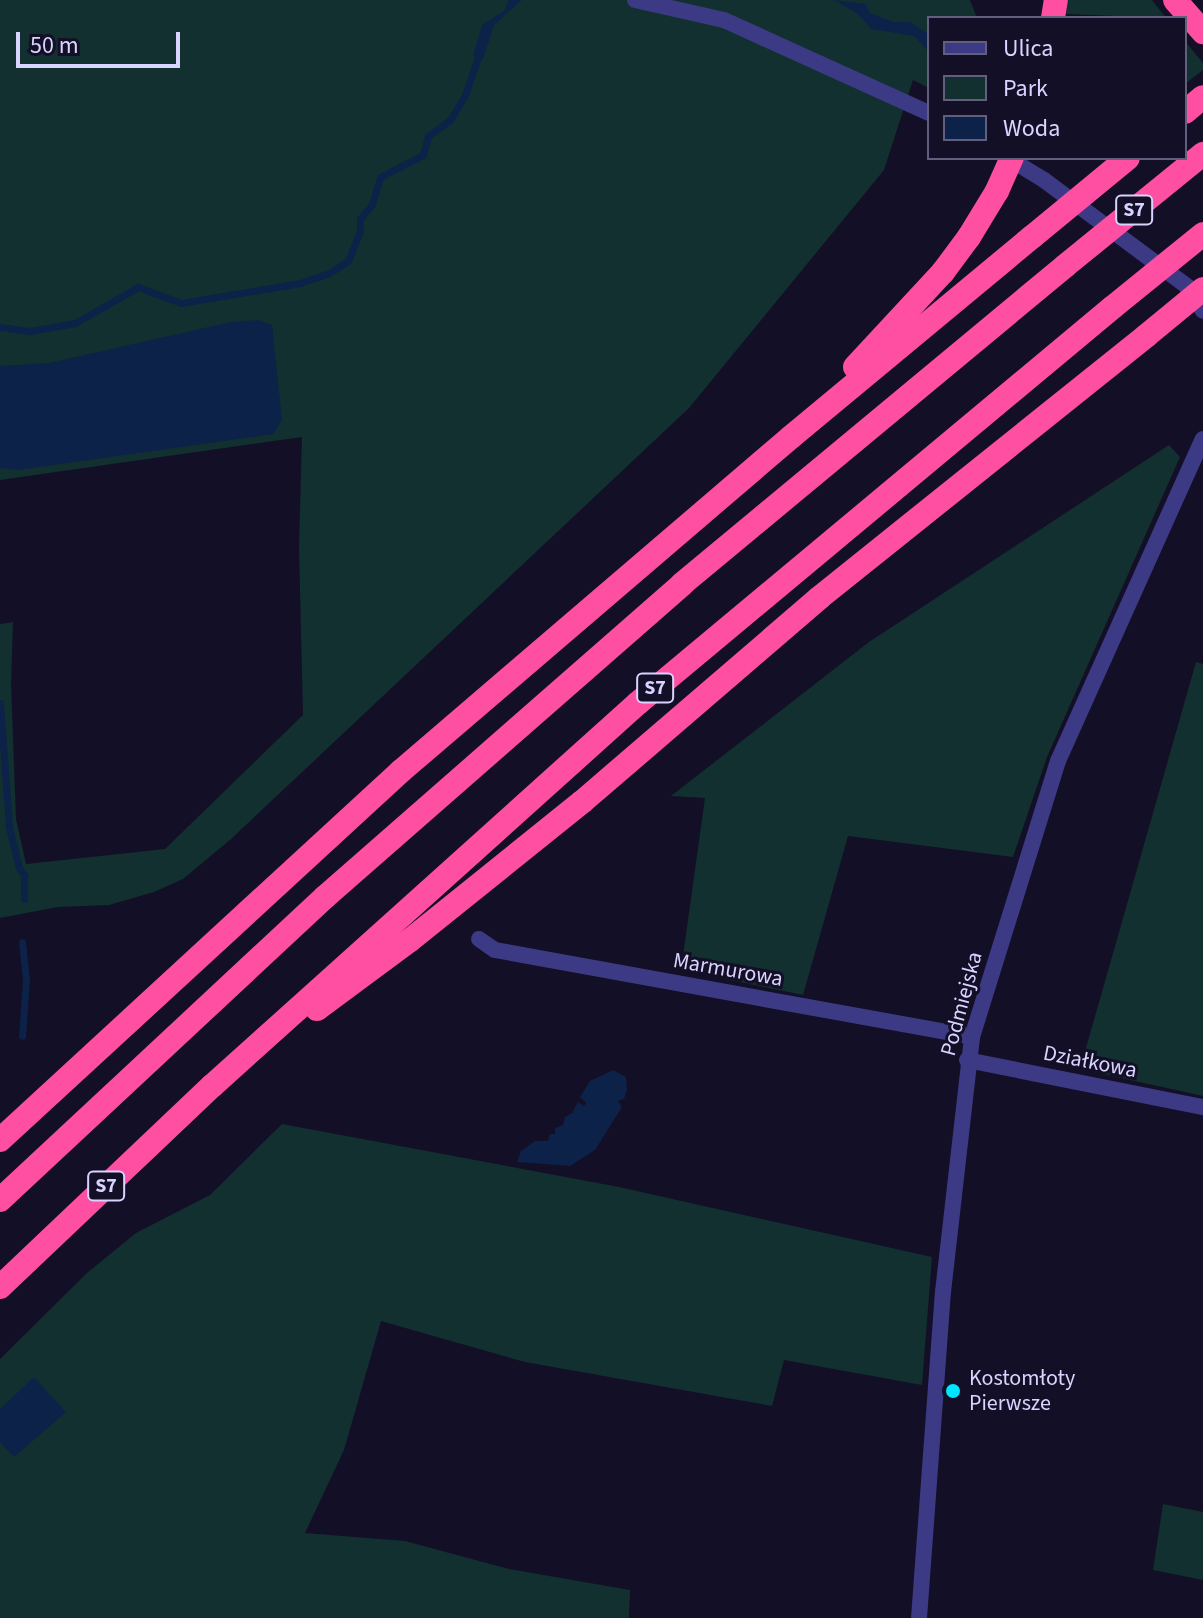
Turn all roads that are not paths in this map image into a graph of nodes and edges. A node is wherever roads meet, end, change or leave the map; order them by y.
1 (636, 0) edge
2 (1175, 0) edge
3 (1203, 32) edge
4 (1203, 97) edge
5 (1187, 110) edge
6 (927, 112) edge
7 (1203, 154) edge
8 (1009, 160) edge
9 (1013, 160) edge
10 (1126, 160) edge
11 (1203, 234) edge
12 (1203, 289) edge
13 (1203, 311) edge
14 (791, 437) junction
15 (1203, 439) edge
16 (479, 939) dead end
17 (972, 1037) junction
18 (967, 1060) junction
19 (212, 1086) junction
20 (1203, 1107) edge
21 (0, 1140) edge
22 (0, 1200) edge
23 (0, 1287) edge
24 (919, 1618) edge

1 - 6 street
2 - 3 highway
4 - 5 highway
7 - 22 highway, S7, bridge
8 - 14 highway, bridge
9 - 13 street
10 - 14 highway, bridge
11 - 19 highway, S7, bridge
12 - 19 highway, bridge
14 - 21 highway
15 - 17 street, Podmiejska
16 - 17 street, Marmurowa
17 - 18 street, Podmiejska
18 - 20 street, Działkowa
18 - 24 street, Podmiejska
19 - 23 highway, S7

